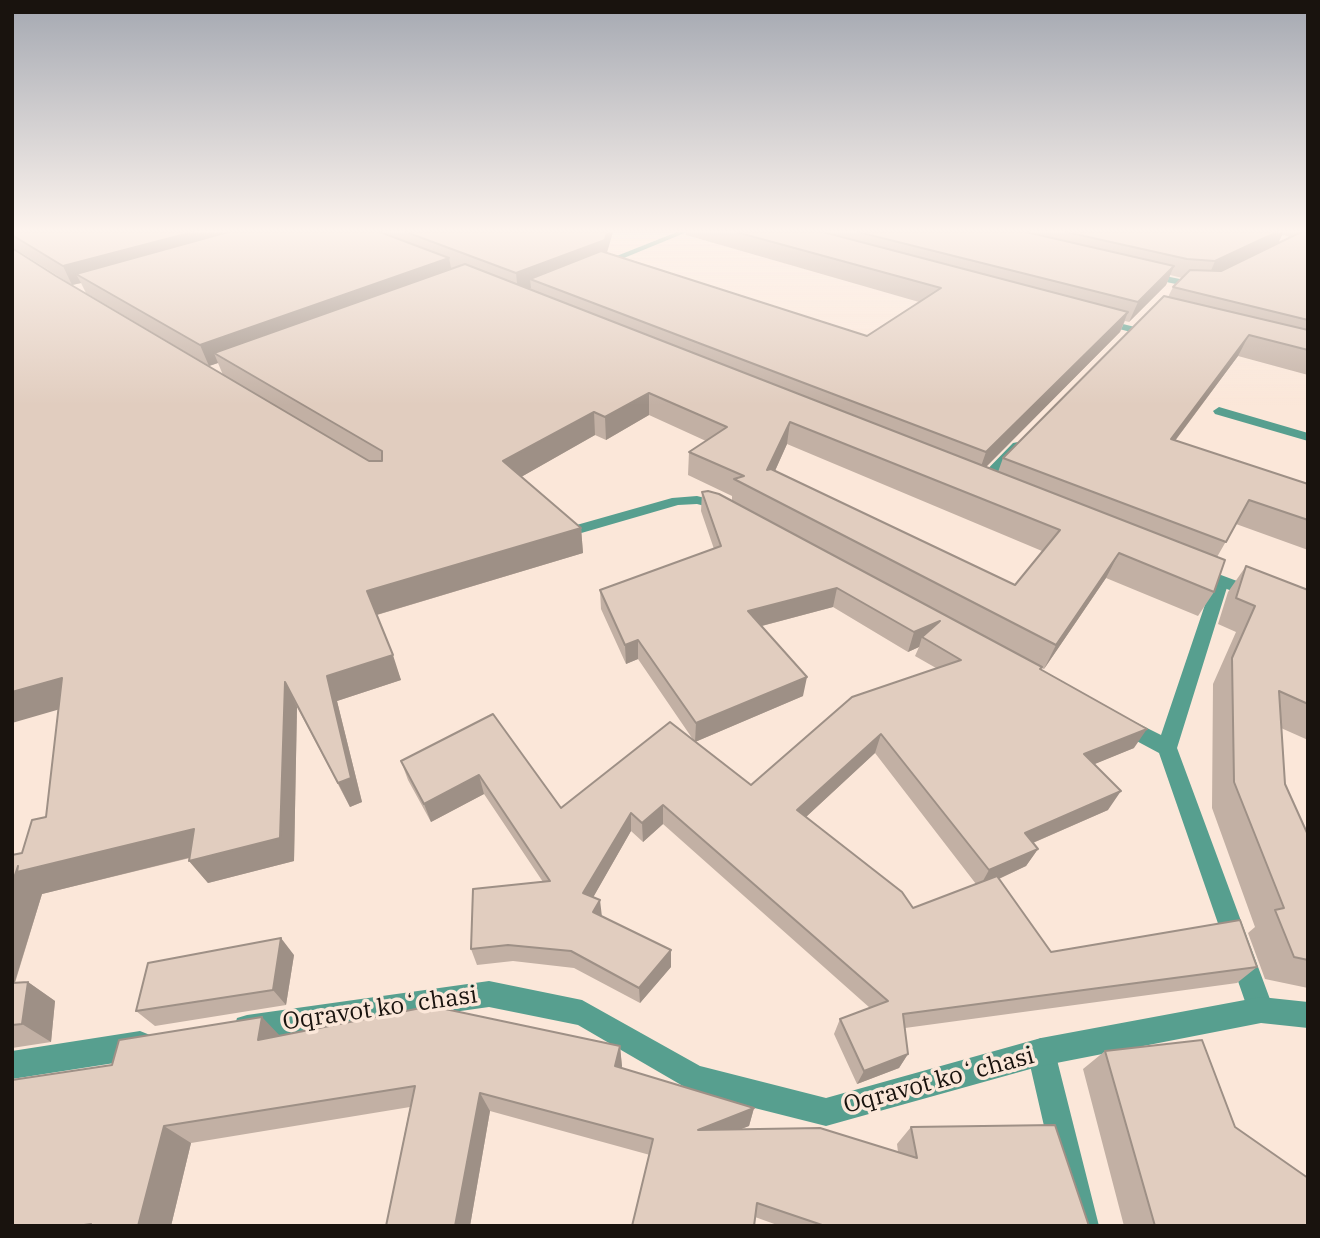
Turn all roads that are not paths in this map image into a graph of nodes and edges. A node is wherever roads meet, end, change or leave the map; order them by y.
1 (1091, 318) edge
2 (1121, 339) edge
3 (1219, 411) dead end
4 (1028, 436) edge
5 (1308, 437) edge
6 (981, 484) edge
7 (737, 514) edge
8 (571, 530) edge
9 (1183, 565) edge
10 (1221, 581) junction
11 (1271, 601) edge
12 (1105, 714) edge
13 (1167, 748) junction
14 (1261, 1010) junction
15 (1308, 1015) edge
16 (225, 1031) edge
17 (172, 1040) edge
18 (1041, 1052) junction
19 (12, 1065) edge
20 (1083, 1226) edge

1 - 2 street
3 - 5 street
4 - 6 street
7 - 8 street
9 - 10 street
10 - 11 street
10 - 13 street
12 - 13 street
13 - 14 street
14 - 15 street, Oqravot koʻchasi
14 - 18 street, Oqravot koʻchasi
16 - 18 street, Oqravot koʻchasi
17 - 19 street
18 - 20 street

